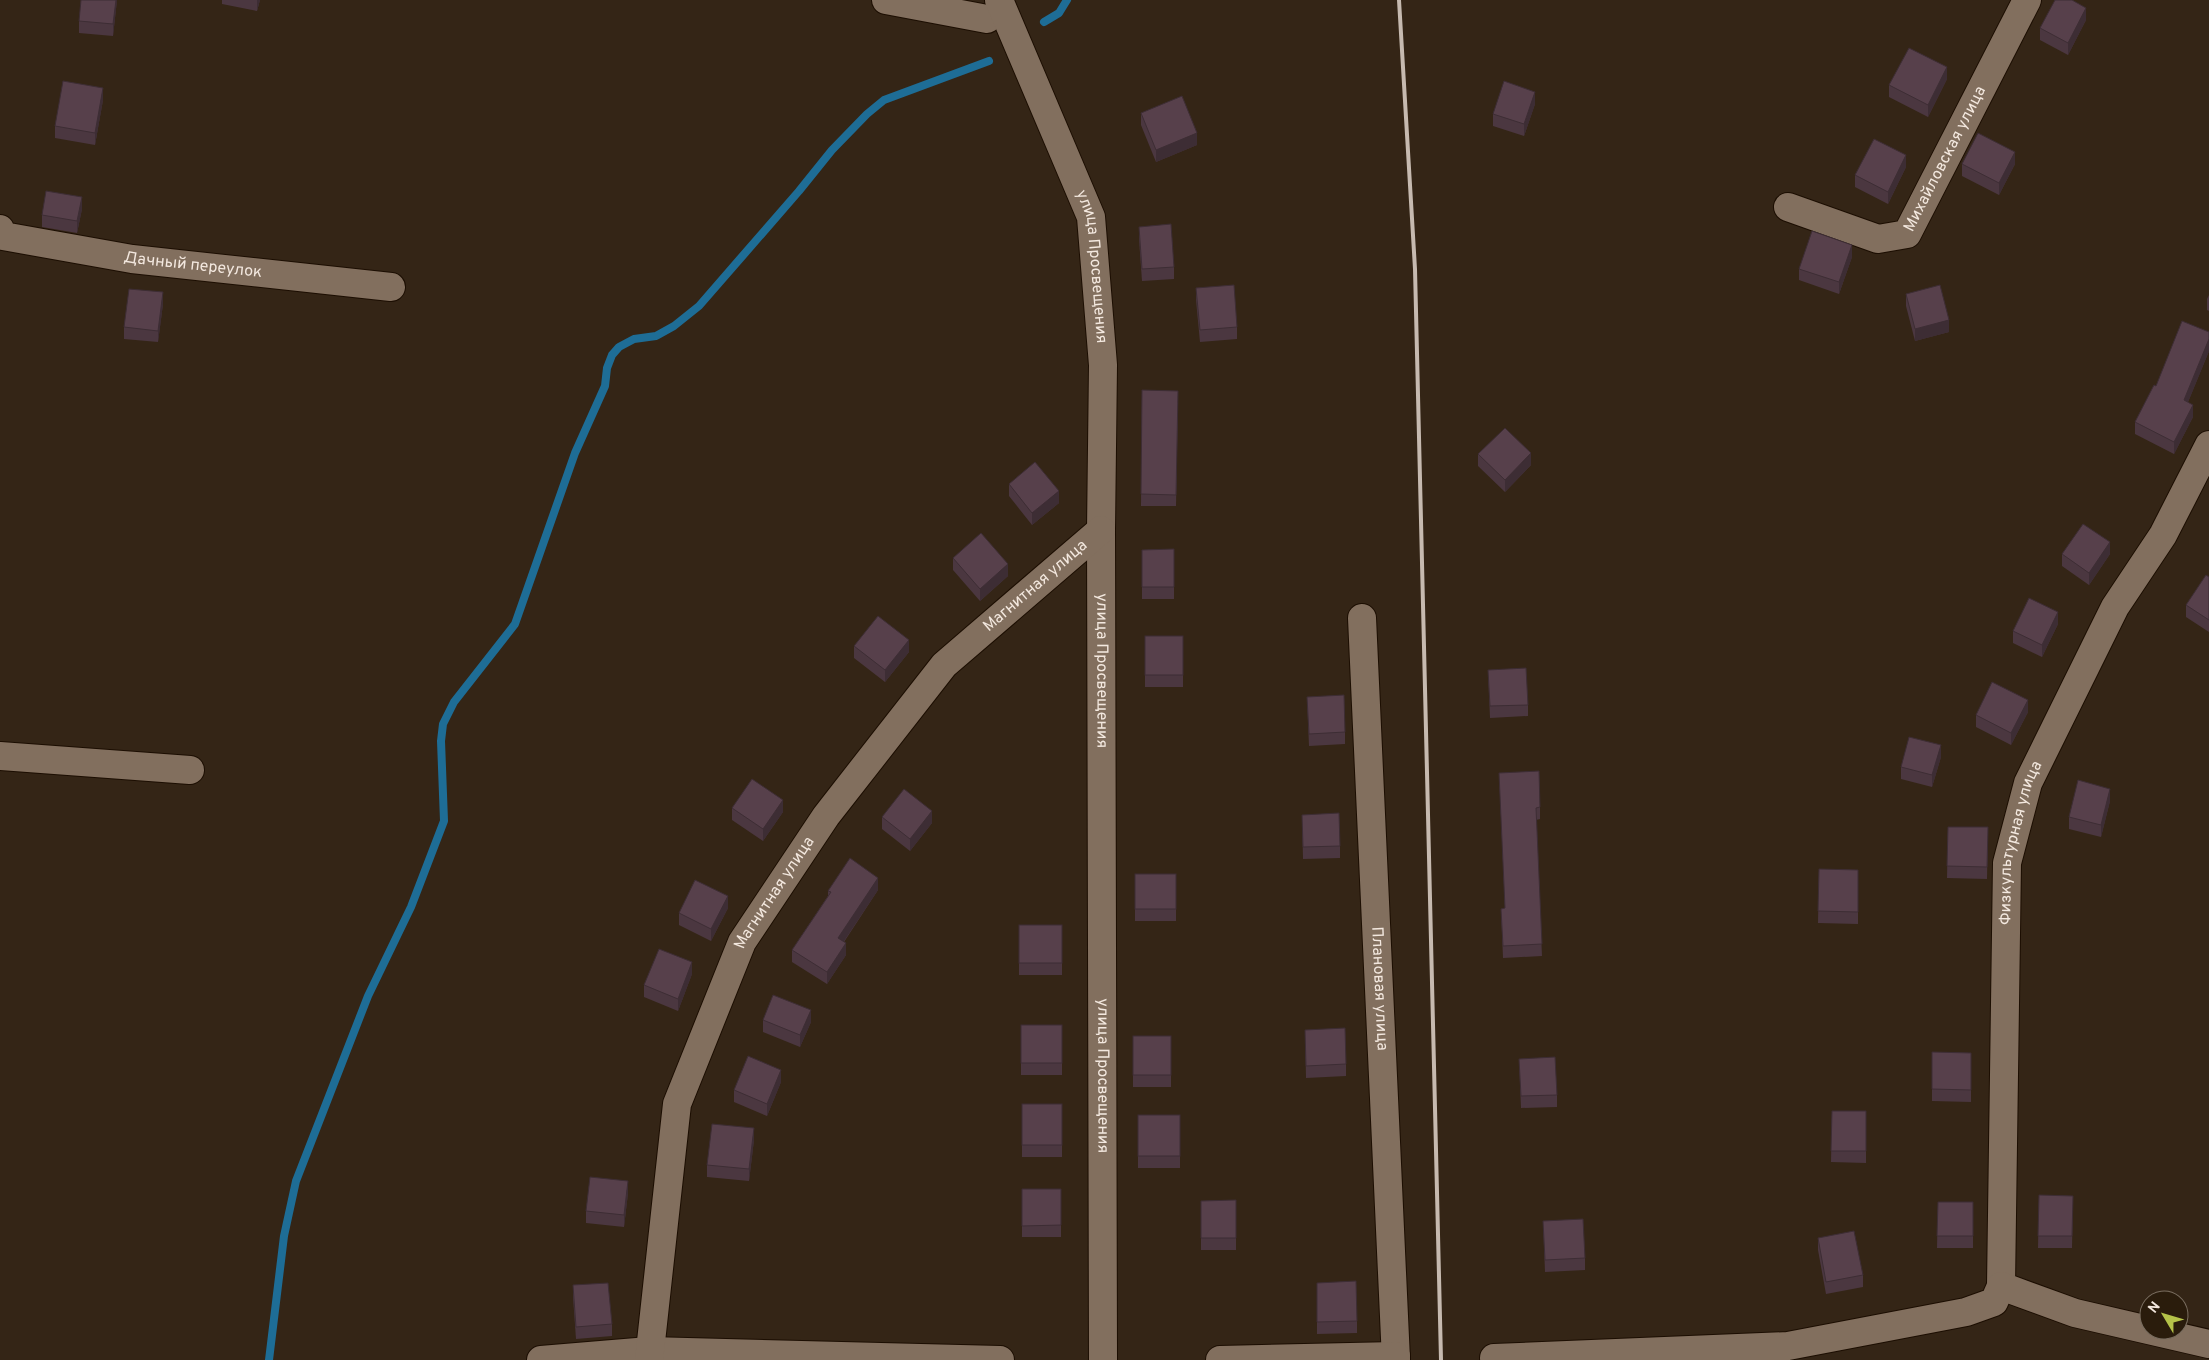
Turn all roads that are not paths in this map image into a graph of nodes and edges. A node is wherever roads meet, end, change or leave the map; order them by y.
1 (886, 0) edge
2 (2027, 0) edge
3 (993, 9) edge
4 (1788, 208) dead end
5 (1, 241) edge
6 (390, 287) dead end
7 (2209, 445) edge
8 (1101, 530) junction
9 (1362, 618) dead end
10 (0, 756) edge
11 (190, 770) dead end
12 (2001, 1286) junction
13 (2209, 1344) edge
14 (649, 1356) edge
15 (1396, 1358) edge
16 (1494, 1358) dead end
17 (541, 1360) edge
18 (1000, 1360) edge
19 (1103, 1360) edge
20 (1220, 1360) edge

1 - 3 street
2 - 4 street, Михайловская улица
3 - 8 street, улица Просвещения
5 - 6 street, Дачный переулок
7 - 12 street, Физкультурная улица
8 - 14 street, Магнитная улица
8 - 19 street, улица Просвещения
9 - 15 street, Плановая улица
10 - 11 street
12 - 13 street
12 - 16 street
14 - 17 street
14 - 18 street
15 - 20 street

